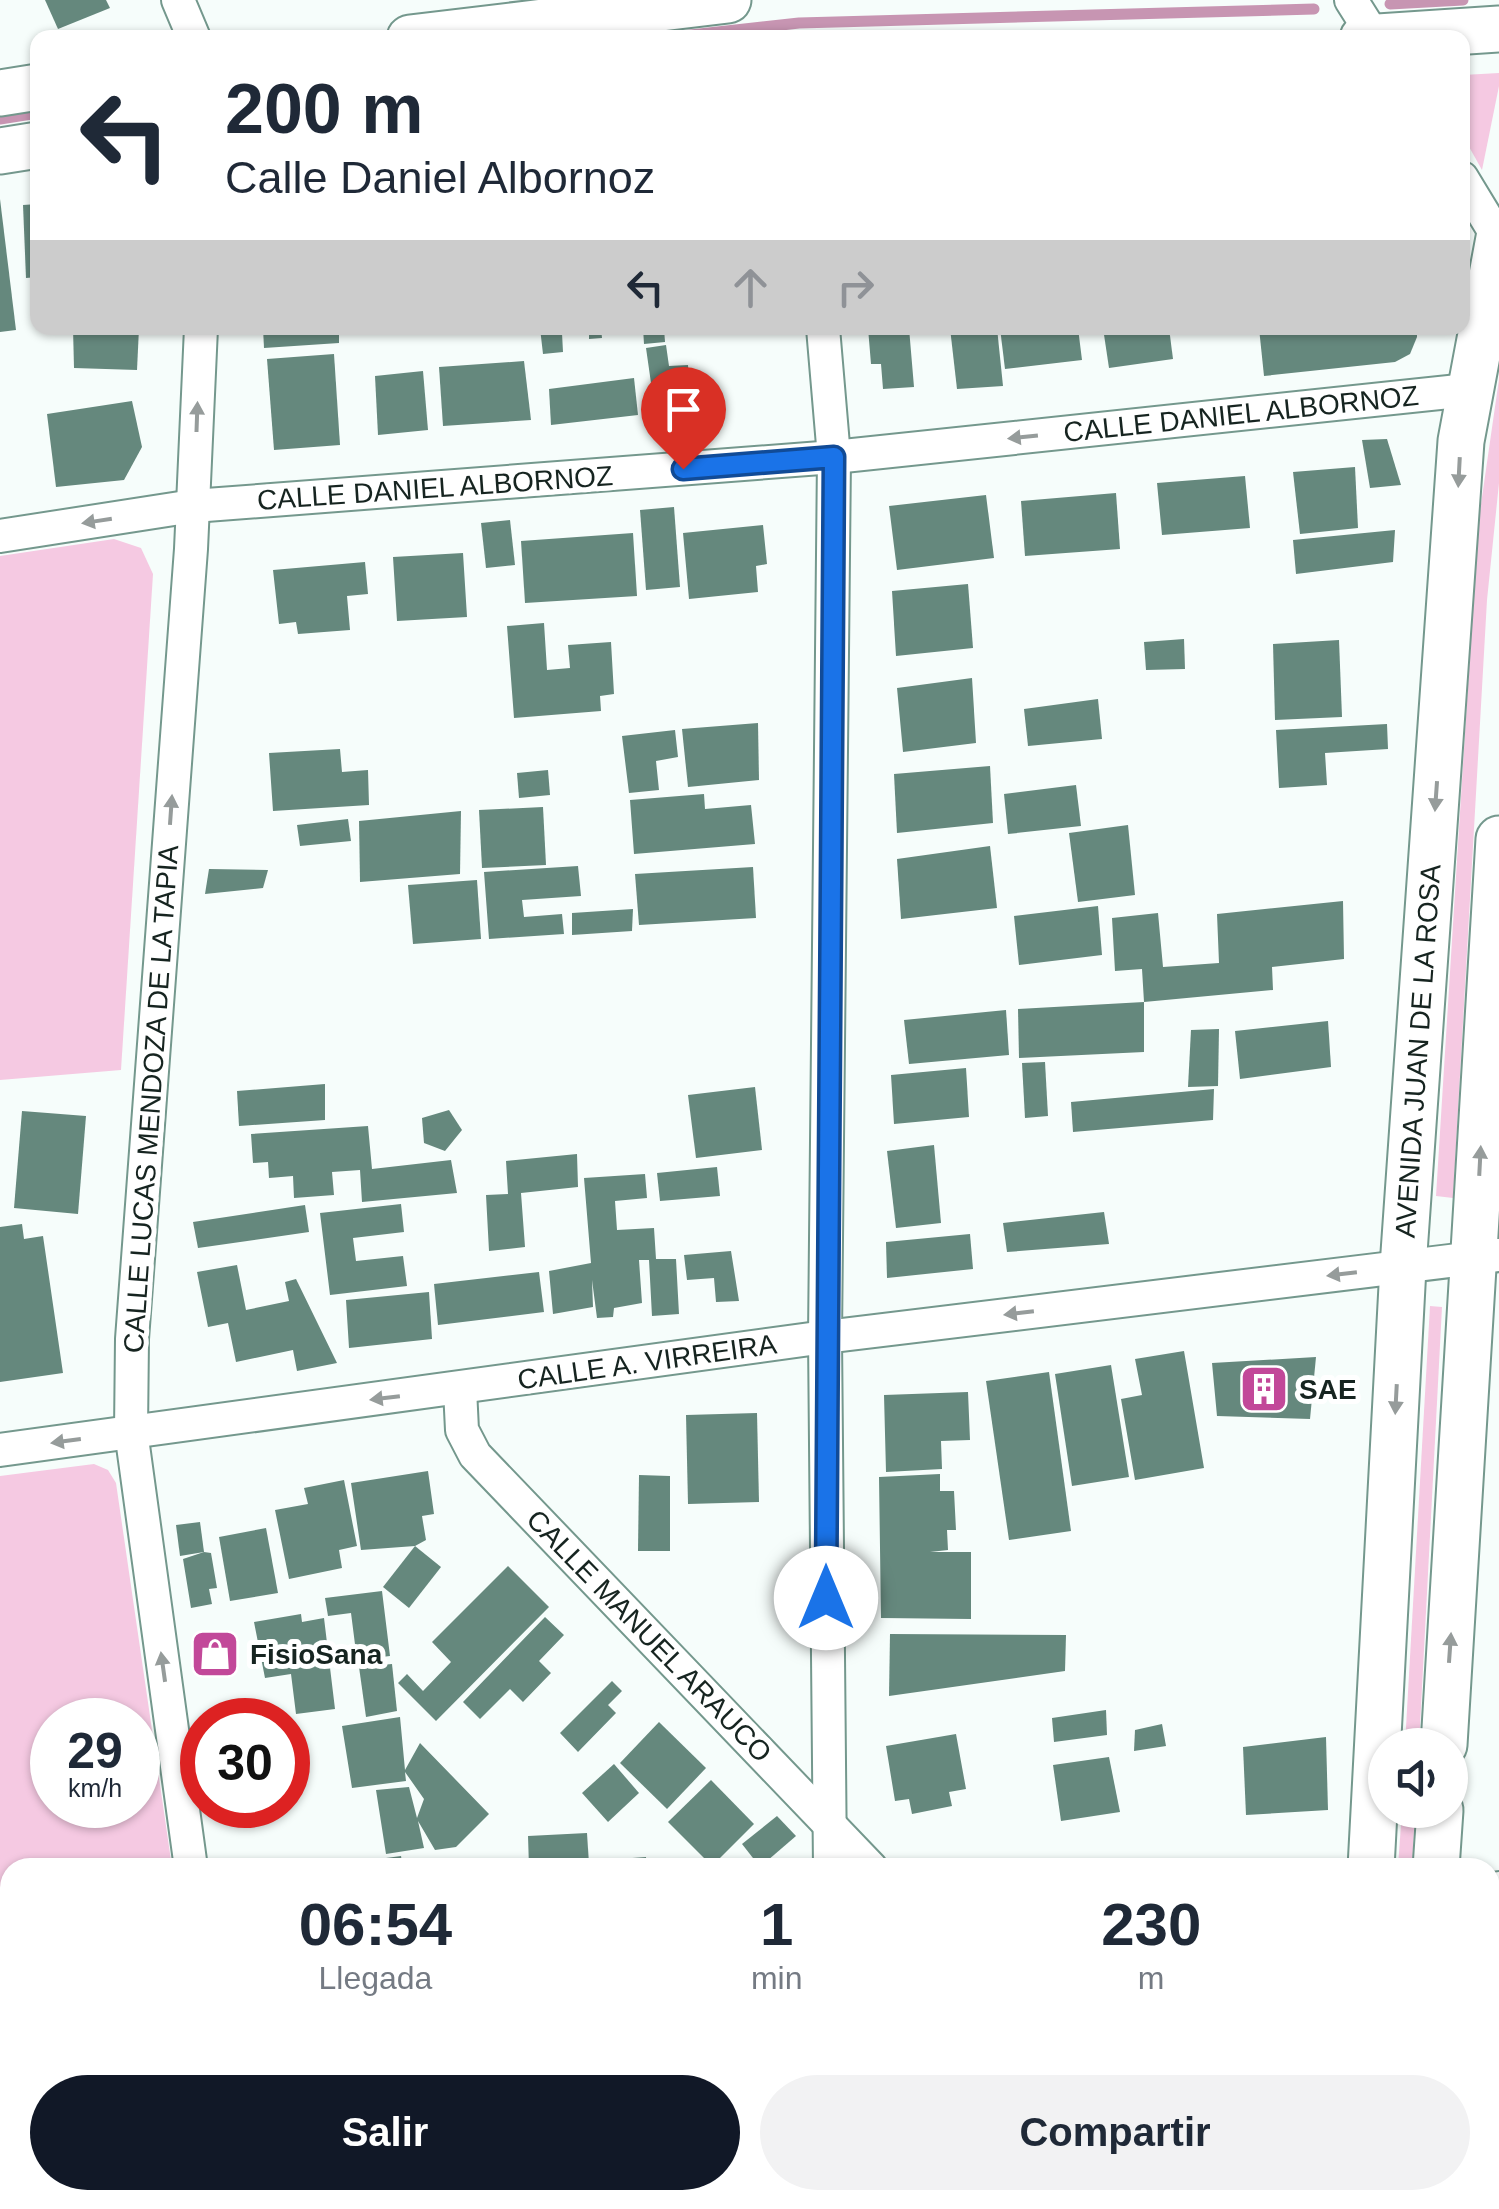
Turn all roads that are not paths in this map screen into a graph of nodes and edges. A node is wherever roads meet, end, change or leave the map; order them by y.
1 (178, 0) edge
2 (728, 0) edge
3 (1351, 0) edge
4 (1499, 29) edge
5 (191, 30) edge
6 (477, 30) edge
7 (1370, 30) edge
8 (1470, 31) edge
9 (30, 88) edge
10 (0, 92) edge
11 (30, 146) edge
12 (0, 151) edge
13 (1470, 191) edge
14 (1499, 239) edge
15 (201, 335) edge
16 (824, 335) edge
17 (1468, 390) junction
18 (834, 457) junction
19 (194, 506) junction
20 (0, 536) edge
21 (1499, 839) edge
22 (1486, 1257) edge
23 (1403, 1266) junction
24 (825, 1337) junction
25 (460, 1389) junction
26 (131, 1432) junction
27 (0, 1450) edge
28 (1445, 1728) edge
29 (828, 1822) junction
30 (1439, 1828) edge
31 (190, 1858) edge
32 (830, 1858) edge
33 (862, 1858) edge
34 (1371, 1858) edge
35 (1437, 1858) edge

1 - 5 street
2 - 6 main road
3 - 7 street
4 - 8 main road
9 - 10 main road
11 - 12 main road
13 - 14 street
14 - 17 main road, AVENIDA JUAN DE LA ROSA
19 -> 15 street, CALLE LUCAS MENDOZA DE LA TAPIA
16 - 18 street
17 -> 18 street, CALLE DANIEL ALBORNOZ
17 -> 23 main road, AVENIDA JUAN DE LA ROSA
18 - 19 street, CALLE DANIEL ALBORNOZ
18 - 24 street
19 -> 20 street, CALLE DANIEL ALBORNOZ
26 -> 19 street, CALLE LUCAS MENDOZA DE LA TAPIA
22 -> 21 main road
22 - 23 street, CALLE A. VIRREIRA
28 -> 22 main road
23 -> 24 street, CALLE A. VIRREIRA
23 -> 34 main road, AVENIDA JUAN DE LA ROSA
24 - 25 street, CALLE A. VIRREIRA
24 - 29 street
25 -> 26 street, CALLE A. VIRREIRA
25 - 29 street, CALLE MANUEL ARAUCO
26 -> 27 street, CALLE A. VIRREIRA
31 -> 26 street, CALLE LUCAS MENDOZA DE LA TAPIA
29 - 32 street
29 - 33 street, CALLE MANUEL ARAUCO
30 - 35 main road

